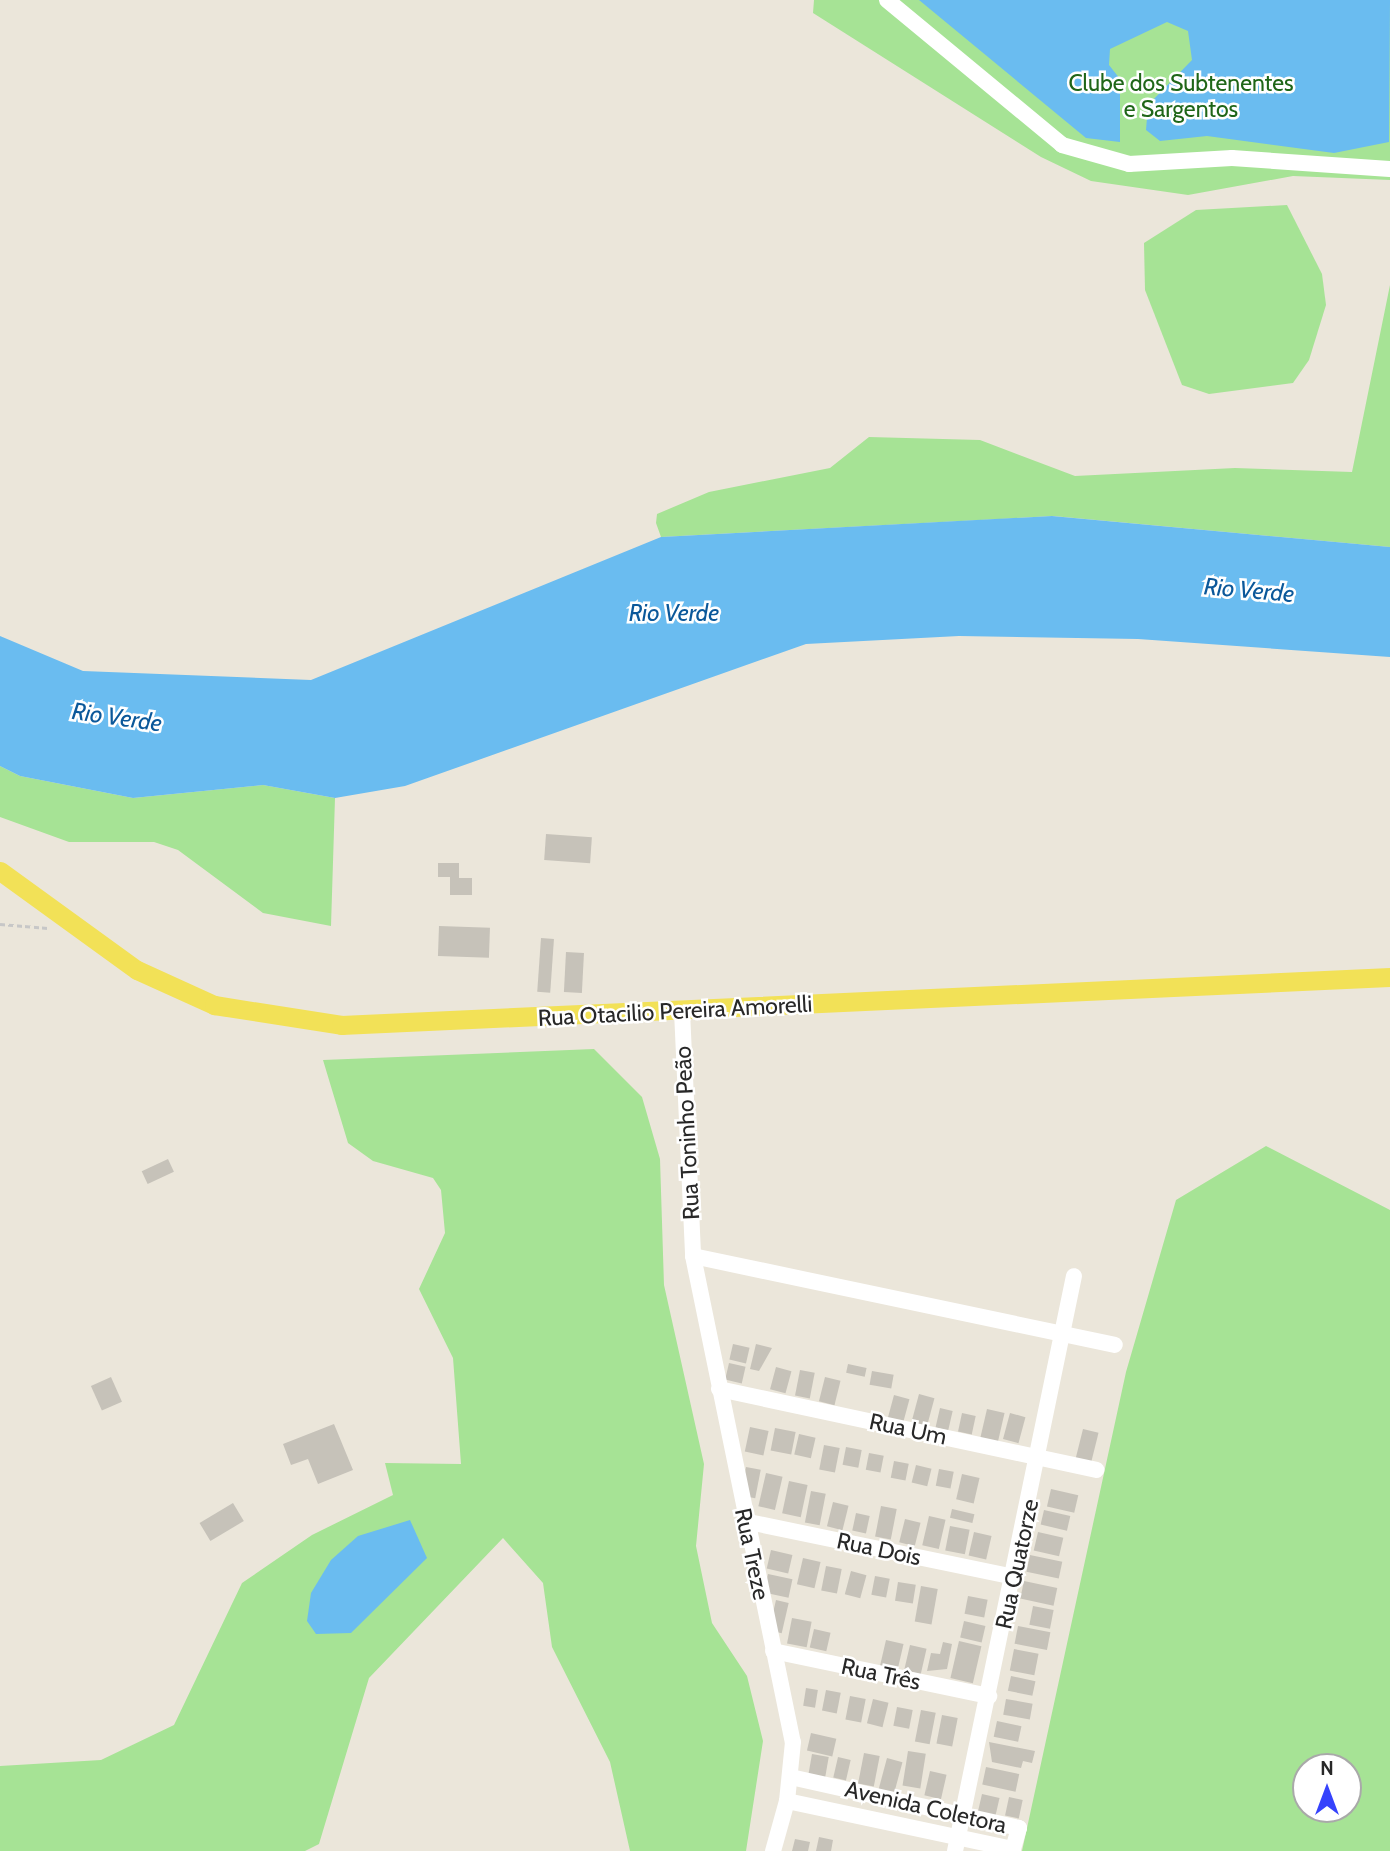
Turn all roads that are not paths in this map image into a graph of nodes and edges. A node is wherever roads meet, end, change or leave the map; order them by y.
1 (887, 0) edge
2 (1390, 169) edge
3 (0, 871) edge
4 (1390, 977) edge
5 (681, 1011) junction
6 (693, 1256) junction
7 (1074, 1276) dead end
8 (1063, 1335) junction
9 (1115, 1345) dead end
10 (719, 1389) junction
11 (1040, 1457) junction
12 (1096, 1470) dead end
13 (744, 1521) junction
14 (1014, 1577) junction
15 (773, 1651) junction
16 (989, 1696) junction
17 (791, 1777) junction
18 (787, 1801) junction
19 (964, 1814) junction
20 (956, 1844) edge
21 (773, 1851) edge

1 - 2 street
3 - 5 main road, Rua Otacilio Pereira Amorelli
4 - 5 main road, Rua Otacilio Pereira Amorelli
5 - 6 street, Rua Toninho Peão
6 - 8 street
6 - 10 street, Rua Treze
7 - 8 street, Rua Quatorze
8 - 9 street
8 - 11 street, Rua Quatorze
10 - 11 street, Rua Um
10 - 13 street, Rua Treze
11 - 12 street, Rua Um
11 - 14 street, Rua Quatorze
13 - 14 street, Rua Dois
13 - 15 street, Rua Treze
14 - 16 street, Rua Quatorze
15 - 16 street, Rua Três
15 - 17 street, Rua Treze
16 - 19 street, Rua Quatorze
17 - 18 street, Rua Treze
17 - 19 street, Avenida Coletora
18 - 20 street, Avenida Coletora
18 - 21 street, Rua Treze
19 - 20 street, Rua Quatorze
19 - 20 street, Avenida Coletora

